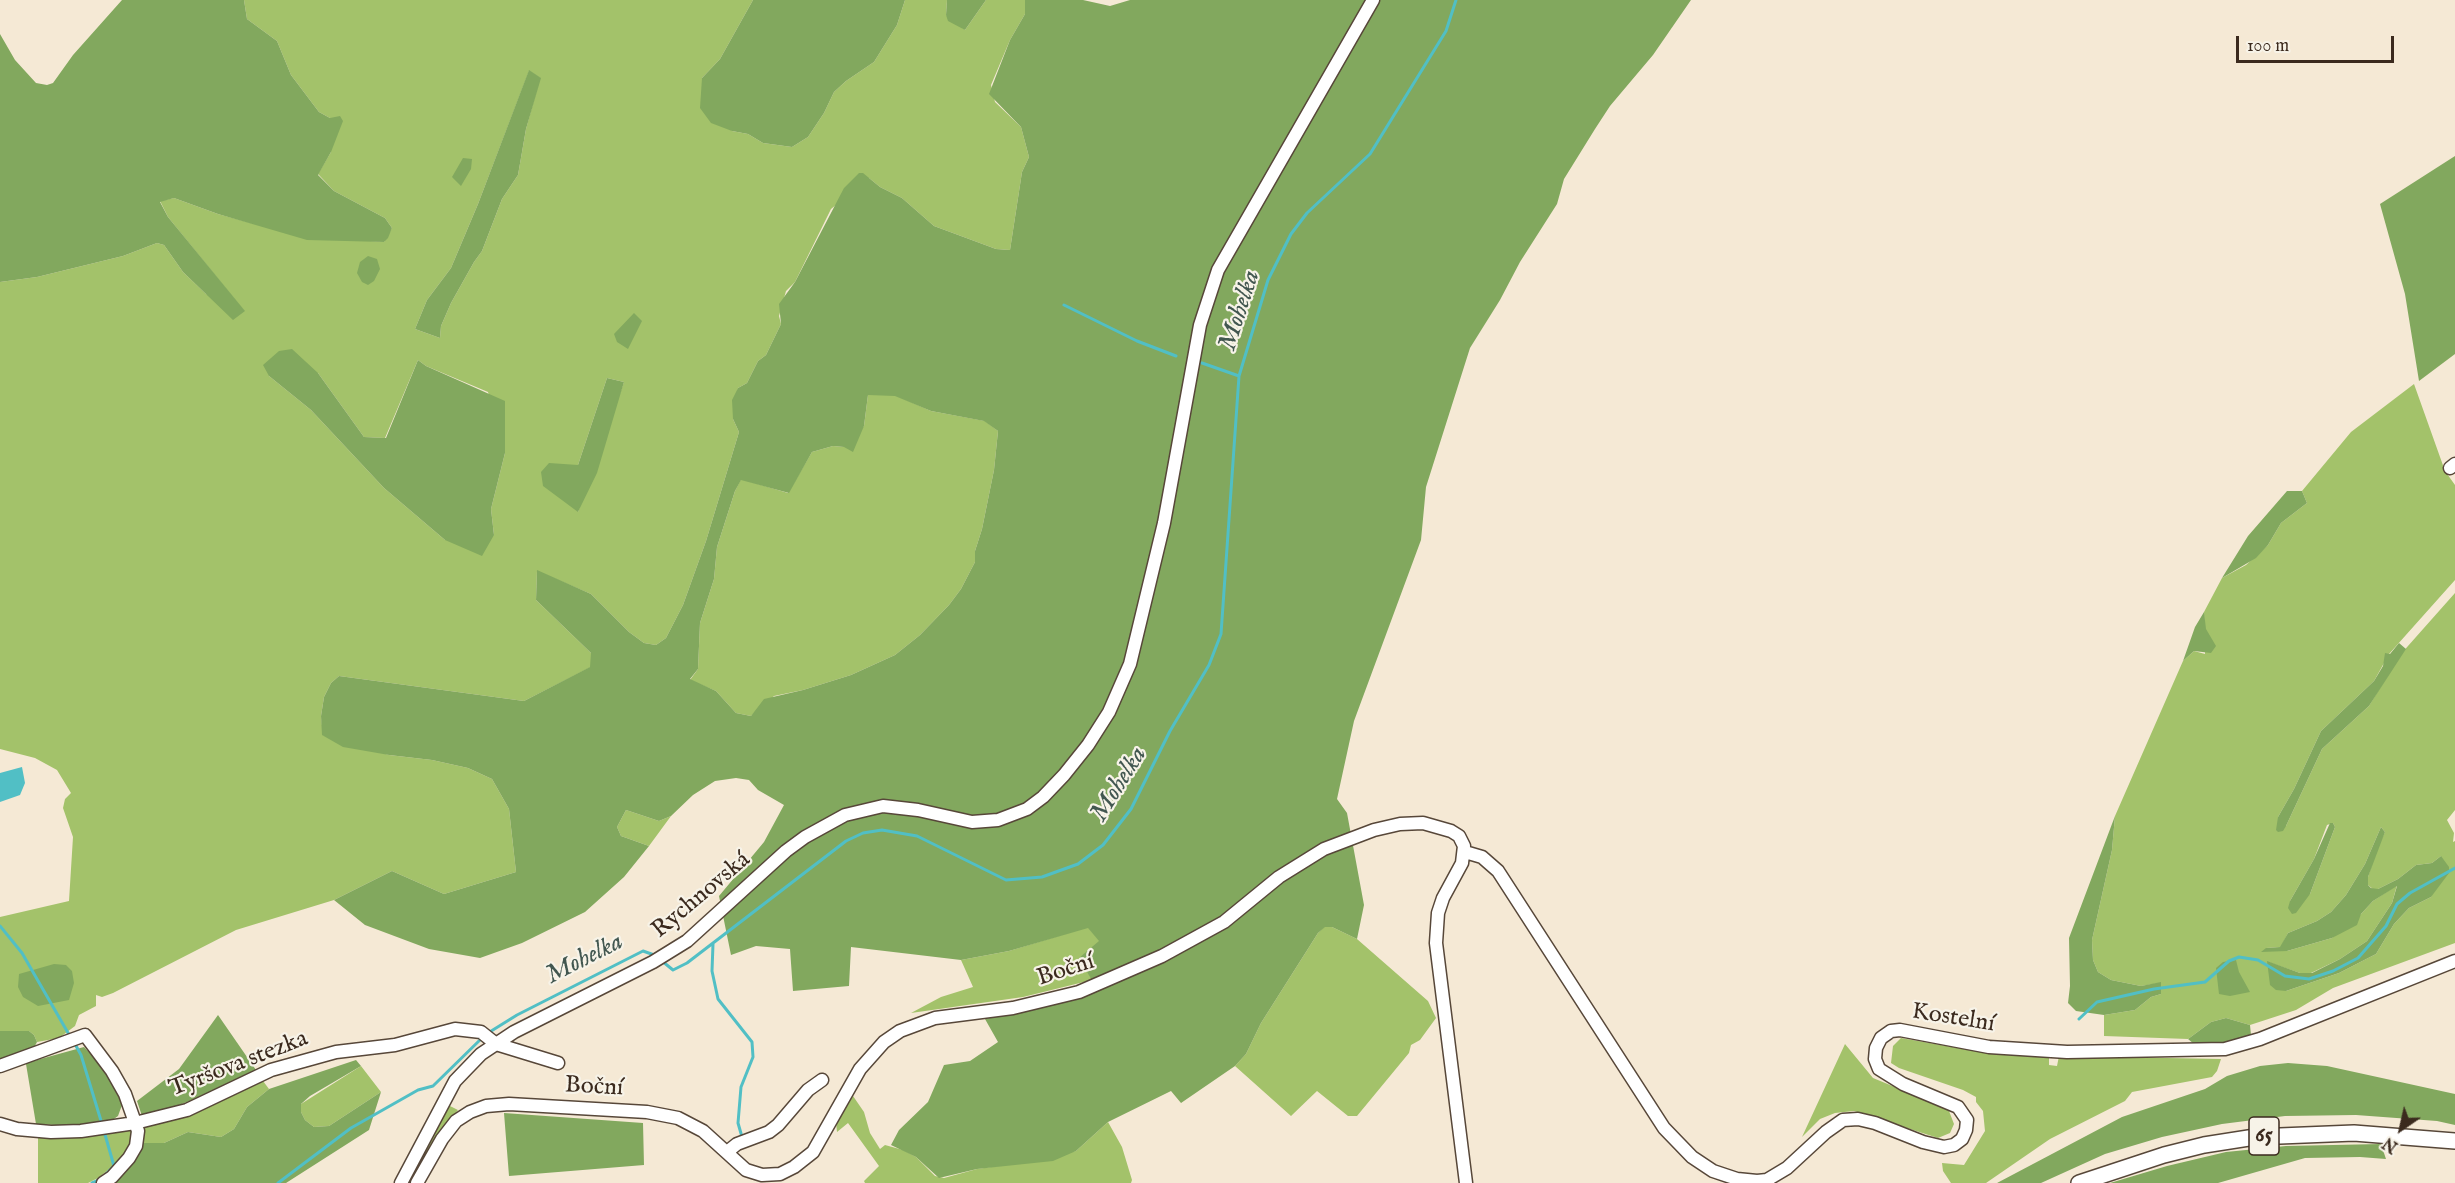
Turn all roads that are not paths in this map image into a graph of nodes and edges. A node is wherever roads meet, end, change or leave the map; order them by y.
1 (1373, 0) edge
2 (1465, 852) junction
3 (2455, 961) edge
4 (489, 1038) junction
5 (558, 1063) dead end
6 (0, 1066) edge
7 (822, 1080) dead end
8 (0, 1124) edge
9 (135, 1124) junction
10 (2455, 1141) edge
11 (727, 1152) junction
12 (754, 1178) edge
13 (784, 1179) edge
14 (103, 1183) edge
15 (400, 1183) edge
16 (417, 1183) edge
17 (1466, 1183) edge
18 (2079, 1183) edge

1 - 4 street, Rychnovská
2 - 3 street, Kostelní
2 - 13 street, Boční
2 - 17 street
4 - 5 street, Tyršova stezka
4 - 9 street, Tyršova stezka
4 - 15 street, Rychnovská
6 - 9 street
7 - 11 street
8 - 9 street, Tyršova stezka
9 - 14 street
10 - 18 main road, 65
11 - 12 street, Boční
11 - 16 street, Boční
12 - 13 street, Boční

